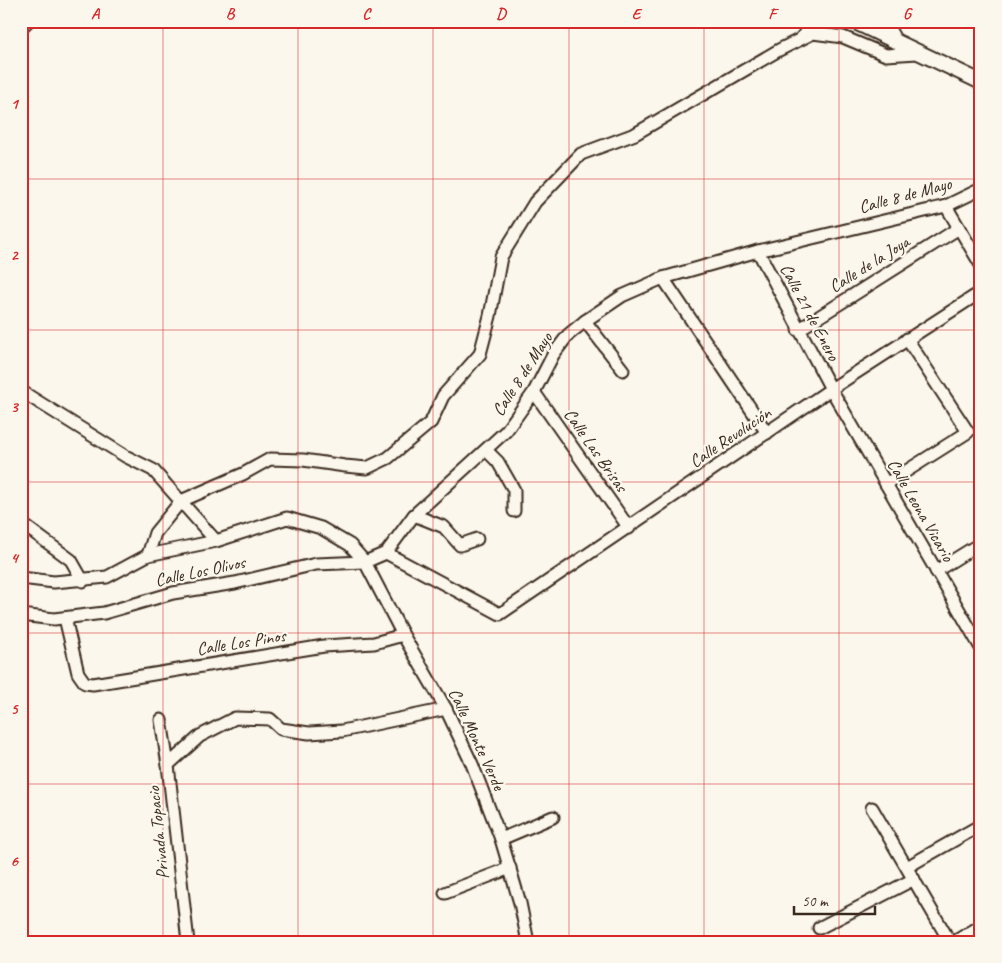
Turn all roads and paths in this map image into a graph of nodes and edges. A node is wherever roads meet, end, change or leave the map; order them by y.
1 (28, 21) edge
2 (815, 21) edge
3 (853, 21) edge
4 (885, 21) edge
5 (21, 28) edge
6 (801, 39) junction
7 (898, 43) junction
8 (917, 53) junction
9 (981, 82) edge
10 (981, 189) edge
11 (946, 206) junction
12 (959, 228) junction
13 (758, 251) junction
14 (981, 265) edge
15 (663, 278) junction
16 (981, 292) edge
17 (585, 321) junction
18 (798, 330) junction
19 (907, 339) junction
20 (623, 370) dead end
21 (832, 389) junction
22 (21, 391) edge
23 (534, 392) junction
24 (767, 433) junction
25 (486, 450) junction
26 (886, 484) junction
27 (181, 501) junction
28 (514, 511) dead end
29 (414, 515) junction
30 (21, 522) edge
31 (629, 528) junction
32 (477, 539) dead end
33 (216, 541) junction
34 (981, 543) edge
35 (386, 553) junction
36 (148, 555) junction
37 (365, 562) junction
38 (936, 571) junction
39 (21, 578) edge
40 (83, 581) junction
41 (21, 616) edge
42 (65, 618) junction
43 (403, 635) junction
44 (981, 648) edge
45 (446, 709) junction
46 (161, 720) dead end
47 (168, 765) junction
48 (872, 808) dead end
49 (553, 817) dead end
50 (981, 825) edge
51 (502, 839) junction
52 (907, 867) junction
53 (510, 868) junction
54 (914, 879) junction
55 (445, 893) dead end
56 (981, 926) edge
57 (819, 928) dead end
58 (528, 940) edge
59 (188, 942) edge
60 (516, 942) edge
61 (950, 942) edge
62 (954, 942) edge

1 - 5 street
2 - 6 street
3 - 7 street
4 - 7 street
6 - 8 street
6 - 27 street
7 - 8 street
8 - 9 street
10 - 11 street, Calle 8 de Mayo
11 - 12 street
11 - 13 street, Calle 8 de Mayo
12 - 14 street
12 - 18 street, Calle de la Joya
13 - 15 street, Calle 8 de Mayo
13 - 18 street, Calle 21 de Enero
15 - 17 street, Calle 8 de Mayo
15 - 24 street
16 - 19 street, Calle Revolución
17 - 20 street
17 - 23 street, Calle 8 de Mayo
18 - 21 street, Calle 21 de Enero
19 - 21 street, Calle Revolución
19 - 26 street
21 - 24 street, Calle Revolución
21 - 26 street, Calle Leona Vicario
22 - 27 street
23 - 25 street, Calle 8 de Mayo
23 - 31 street, Calle Las Brisas
24 - 31 street, Calle Revolución
25 - 28 street
25 - 29 street, Calle 8 de Mayo
26 - 38 street, Calle Leona Vicario
27 - 33 street
27 - 36 street
29 - 32 street
29 - 35 street, Calle 8 de Mayo
30 - 40 street
31 - 35 street, Calle Revolución
33 - 36 street, Calle Monte Verde
33 - 37 street, Calle Monte Verde
34 - 38 street
35 - 37 street, Calle Los Olivos
36 - 40 street, Calle Monte Verde
37 - 42 street, Calle Los Olivos
37 - 43 street, Calle Monte Verde
38 - 44 street, Calle Leona Vicario
39 - 40 street, Calle Monte Verde
41 - 42 street, Calle Los Olivos
42 - 43 street, Calle Los Pinos
43 - 45 street, Calle Monte Verde
45 - 47 street
45 - 51 street, Calle Monte Verde
46 - 47 street, Privada Topacio
47 - 59 street, Privada Topacio
48 - 52 street
49 - 51 street
50 - 52 street
51 - 53 street, Calle Monte Verde
52 - 54 street
53 - 55 street
53 - 58 street, Calle Monte Verde
54 - 57 street
54 - 61 street
56 - 62 street
58 - 60 street

